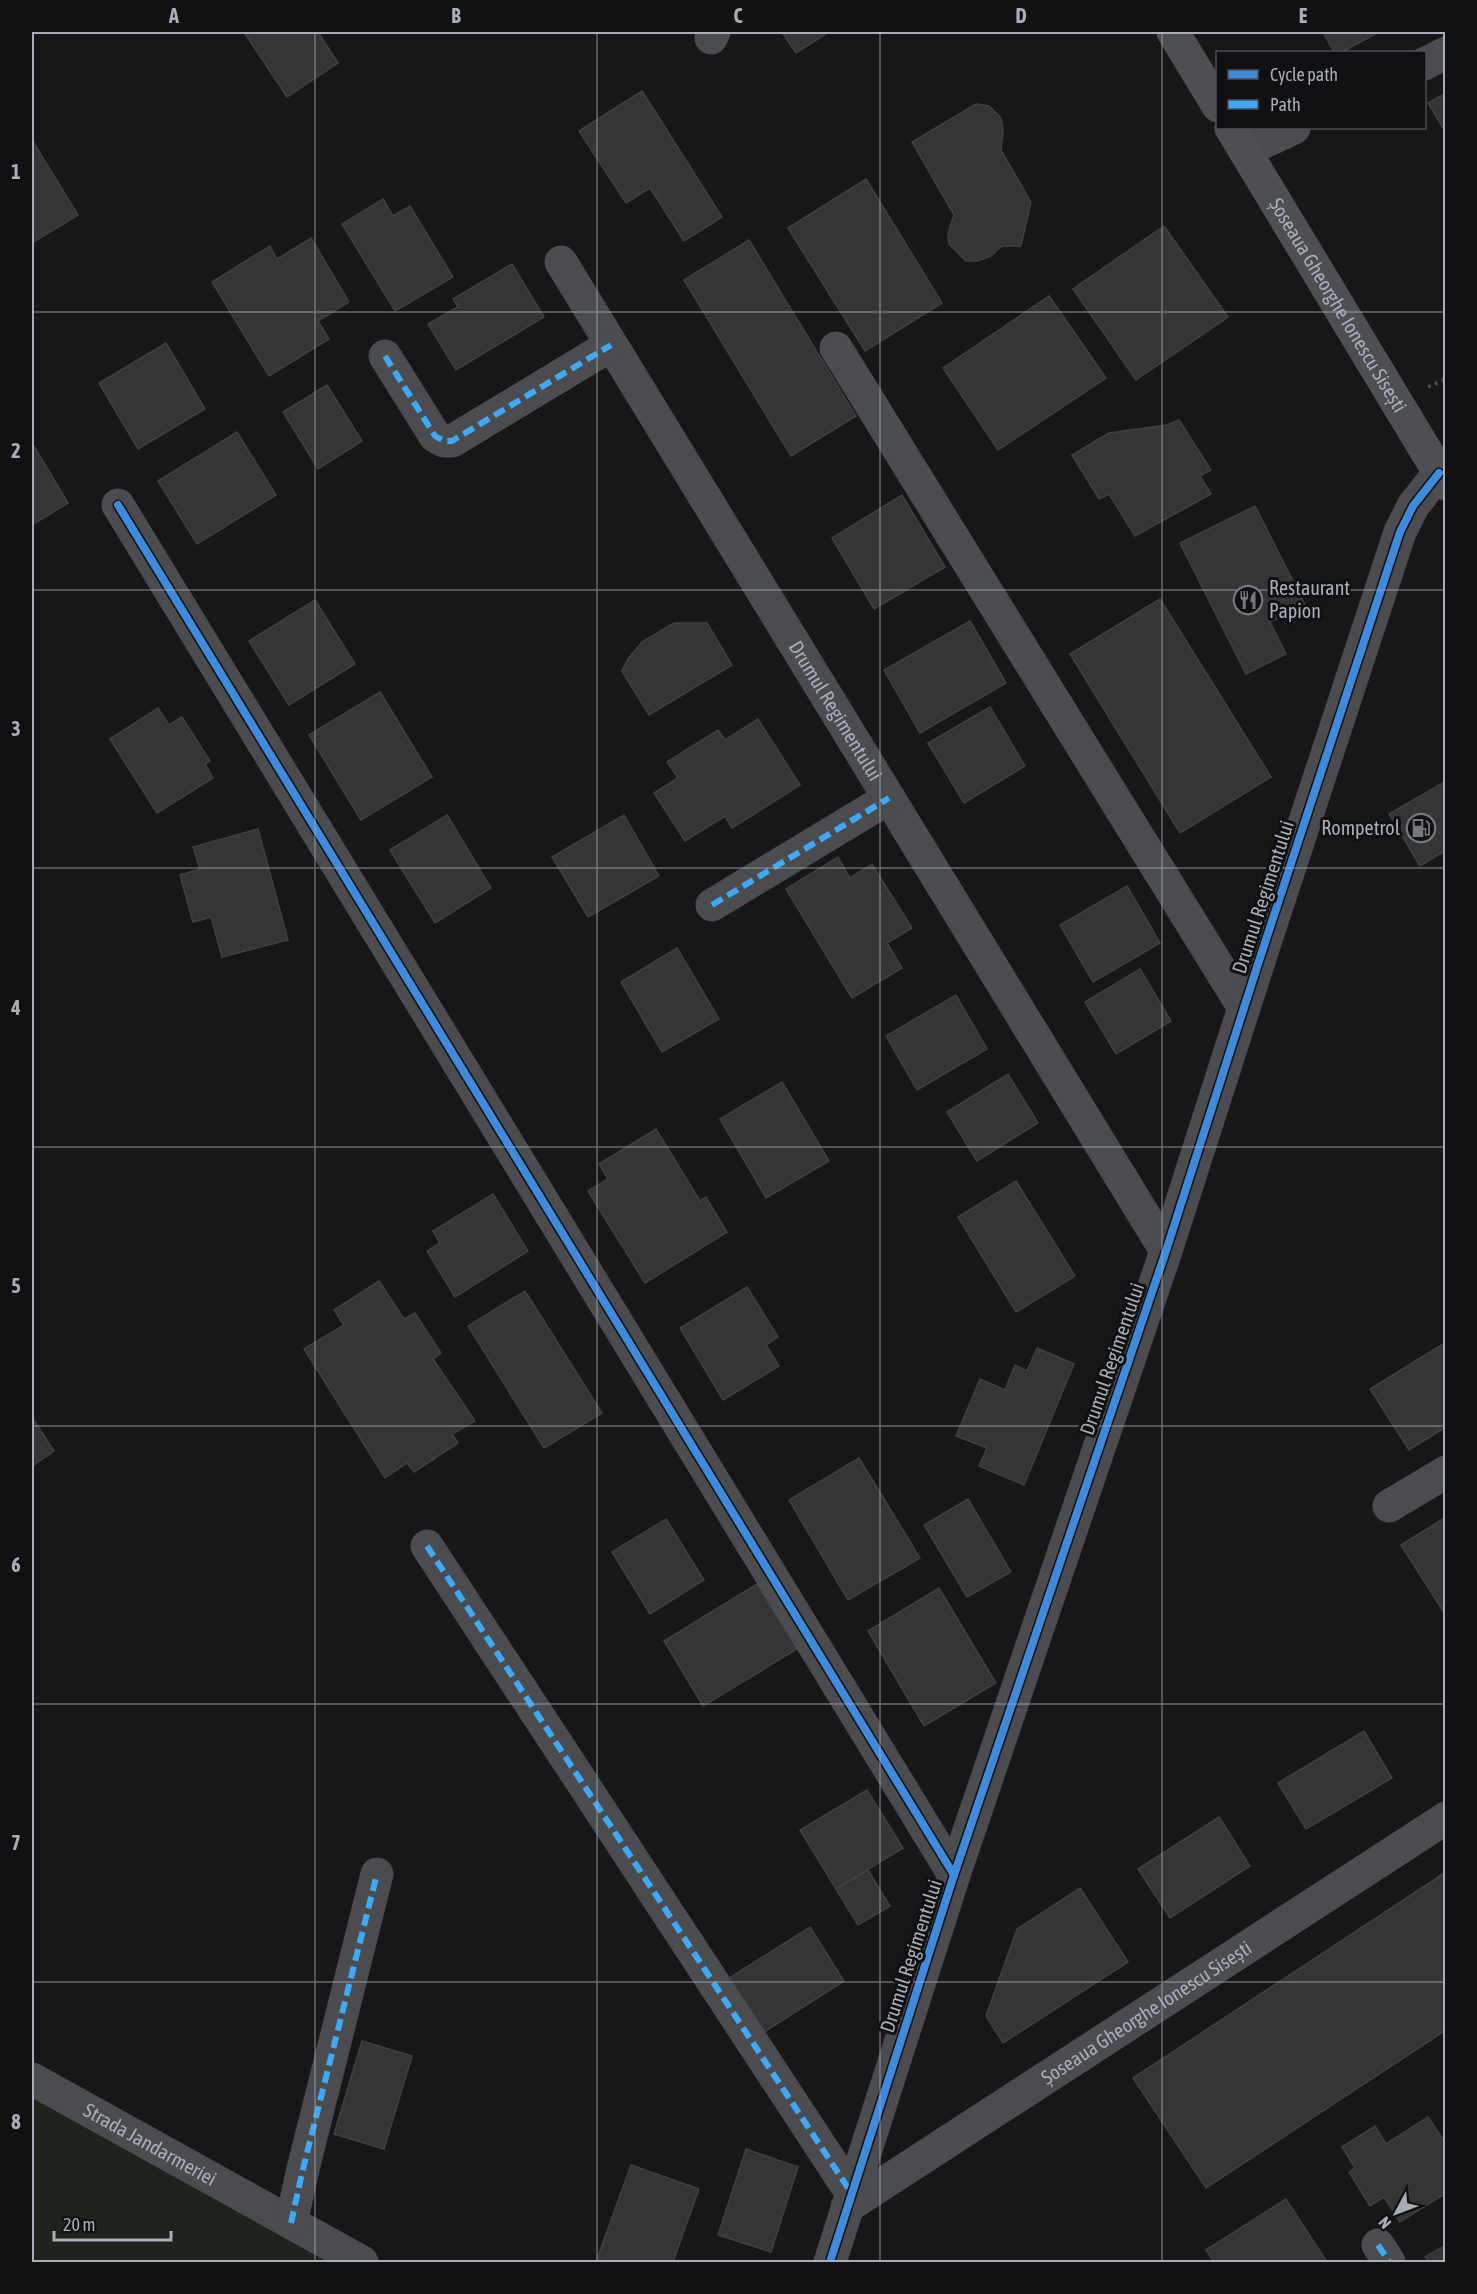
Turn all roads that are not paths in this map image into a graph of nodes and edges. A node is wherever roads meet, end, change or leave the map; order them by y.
1 (1173, 32) edge
2 (1446, 53) edge
3 (1426, 63) edge
4 (1216, 103) edge
5 (1289, 129) edge
6 (1238, 139) edge
7 (561, 262) dead end
8 (611, 345) junction
9 (836, 348) dead end
10 (385, 356) dead end
11 (1442, 478) edge
12 (118, 505) dead end
13 (889, 798) junction
14 (712, 905) dead end
15 (1244, 1008) junction
16 (1166, 1251) junction
17 (1446, 1472) edge
18 (1389, 1506) dead end
19 (427, 1546) dead end
20 (1446, 1818) edge
21 (377, 1874) dead end
22 (954, 1875) junction
23 (32, 2079) edge
24 (850, 2201) junction
25 (291, 2223) junction
26 (362, 2262) edge
27 (830, 2262) edge

1 - 4 main road
2 - 3 street
5 - 6 street
6 - 11 main road, Șoseaua Gheorghe Ionescu Sisești
7 - 8 street, Drumul Regimentului
8 - 10 street
8 - 13 street, Drumul Regimentului
9 - 15 street
11 - 15 street, Drumul Regimentului
12 - 22 street
13 - 14 street
13 - 16 street, Drumul Regimentului
15 - 16 street, Drumul Regimentului
16 - 22 street, Drumul Regimentului
17 - 18 street
19 - 24 street
20 - 24 street, Șoseaua Gheorghe Ionescu Sisești
21 - 25 street
22 - 24 street, Drumul Regimentului
23 - 25 street, Strada Jandarmeriei
24 - 27 street, Drumul Regimentului
25 - 26 street, Strada Jandarmeriei

